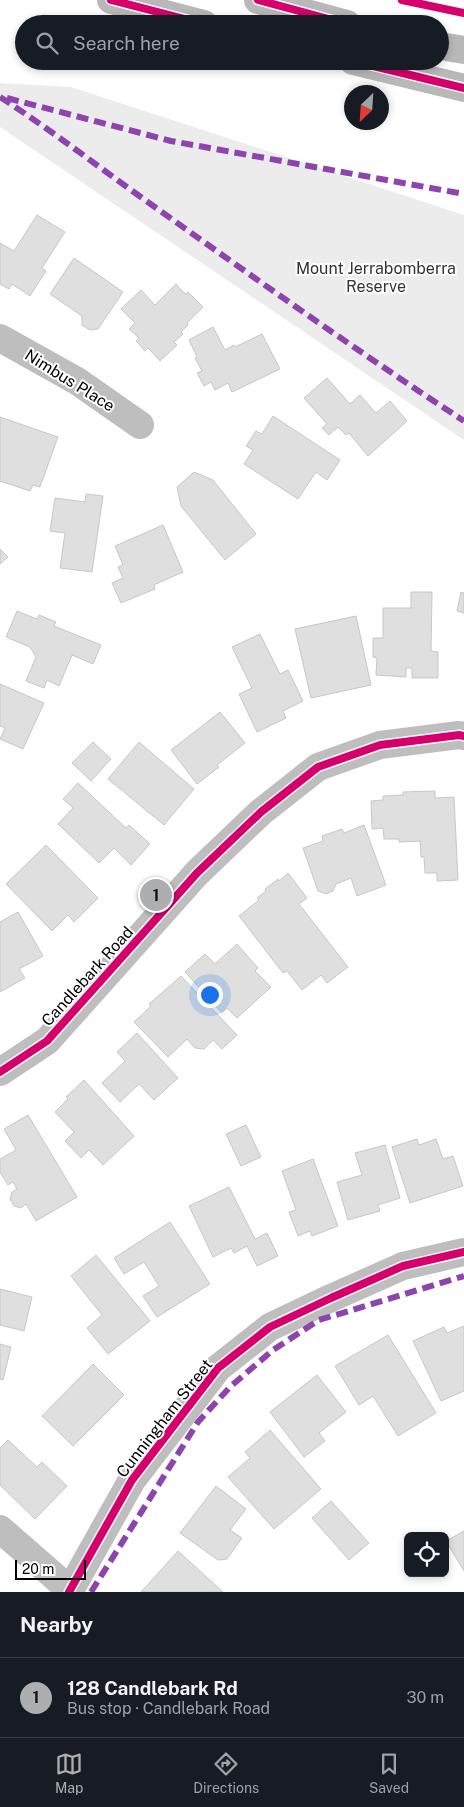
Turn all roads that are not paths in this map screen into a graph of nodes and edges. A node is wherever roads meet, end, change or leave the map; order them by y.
1 (111, 0) edge
2 (258, 0) edge
3 (169, 15) edge
4 (314, 15) edge
5 (449, 48) edge
6 (464, 50) edge
7 (390, 70) edge
8 (464, 88) edge
9 (0, 338) edge
10 (140, 425) dead end
11 (464, 736) edge
12 (0, 1072) edge
13 (464, 1252) edge
14 (0, 1530) edge
15 (69, 1591) edge

1 - 3 main road
2 - 4 main road
5 - 6 main road
7 - 8 main road
9 - 10 street, Nimbus Place
11 - 12 street, Candlebark Road
13 - 15 street, Cunningham Street
14 - 15 street

